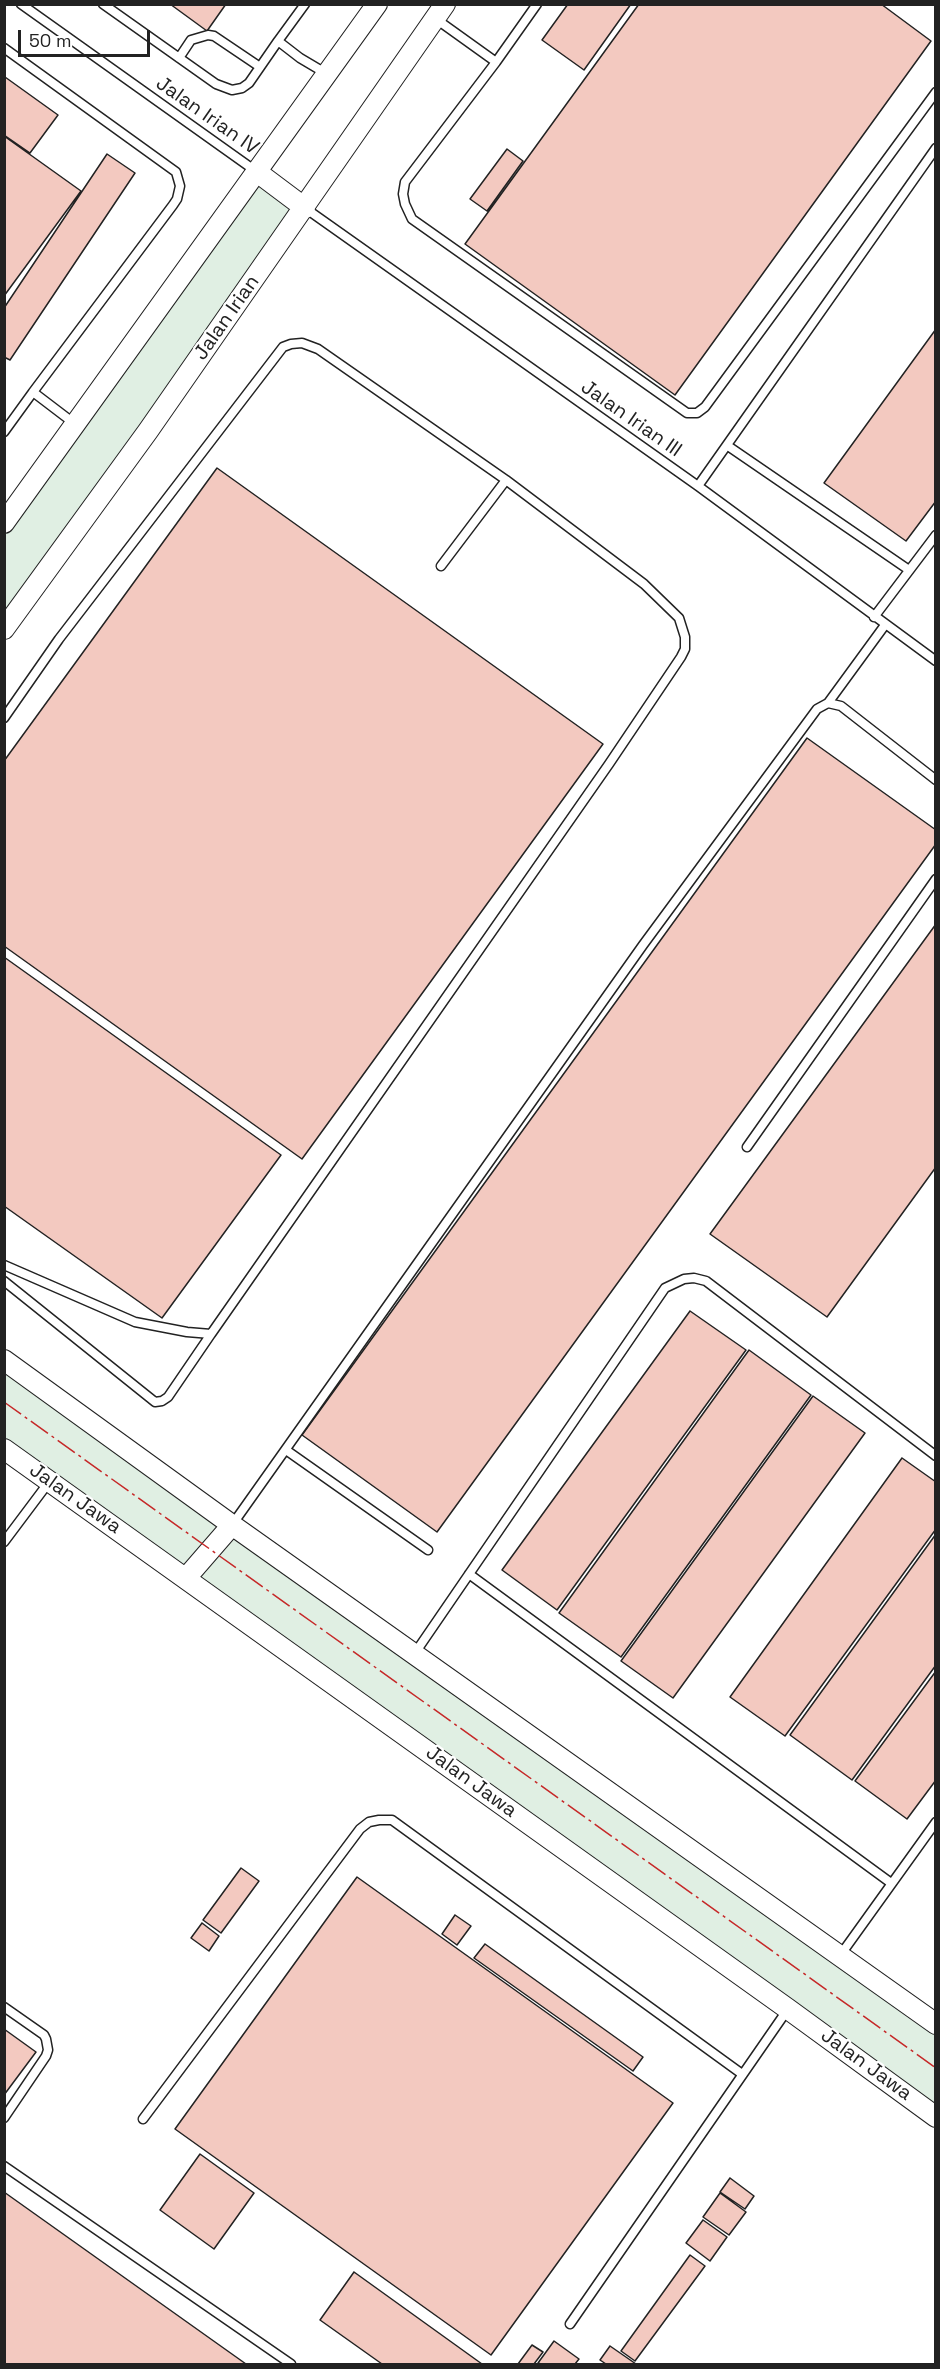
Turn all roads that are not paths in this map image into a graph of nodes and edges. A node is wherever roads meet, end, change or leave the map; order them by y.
1 (21, 4) edge
2 (103, 4) edge
3 (305, 4) edge
4 (377, 4) edge
5 (537, 4) edge
6 (440, 11) edge
7 (278, 41) junction
8 (5, 50) edge
9 (179, 58) junction
10 (496, 62) junction
11 (260, 67) junction
12 (327, 74) junction
13 (936, 92) edge
14 (936, 148) edge
15 (257, 172) junction
16 (305, 208) junction
17 (33, 392) junction
18 (75, 425) junction
19 (4, 432) edge
20 (729, 446) junction
21 (506, 480) junction
22 (698, 486) junction
23 (4, 523) edge
24 (936, 535) edge
25 (441, 566) dead end
26 (909, 570) junction
27 (874, 617) junction
28 (885, 626) junction
29 (4, 629) edge
30 (936, 661) edge
31 (828, 703) junction
32 (4, 718) edge
33 (936, 780) edge
34 (936, 879) edge
35 (747, 1147) dead end
36 (4, 1265) edge
37 (4, 1281) edge
38 (211, 1334) junction
39 (4, 1360) edge
40 (4, 1449) edge
41 (286, 1450) junction
42 (936, 1456) edge
43 (49, 1482) junction
44 (232, 1525) junction
45 (4, 1542) edge
46 (428, 1550) dead end
47 (469, 1574) junction
48 (186, 1578) junction
49 (415, 1654) junction
50 (936, 1822) edge
51 (891, 1883) junction
52 (839, 1957) junction
53 (4, 2007) edge
54 (788, 2009) junction
55 (936, 2024) edge
56 (742, 2074) junction
57 (936, 2116) edge
58 (4, 2118) edge
59 (143, 2119) dead end
60 (4, 2166) edge
61 (570, 2324) dead end
62 (291, 2364) edge

1 - 15 lane, Jalan Irian IV
2 - 9 lane
3 - 7 lane
4 - 12 street
5 - 10 lane
6 - 10 lane
6 - 16 street, Jalan Irian
7 - 11 lane
7 - 12 lane
8 - 17 lane
9 - 11 lane
9 - 11 lane
10 - 13 lane
12 - 15 street
14 - 20 lane
15 - 16 street
15 - 18 street
16 - 22 lane, Jalan Irian III
16 - 29 street, Jalan Irian
17 - 18 lane
17 - 19 lane
18 - 23 street
20 - 22 lane
20 - 26 lane
21 - 25 lane
21 - 32 lane
21 - 38 lane
22 - 27 lane, Jalan Irian III
24 - 26 lane
26 - 27 lane
27 - 28 lane, Jalan Irian III
28 - 30 lane, Jalan Irian III
28 - 31 lane
31 - 33 lane
31 - 41 lane
34 - 35 lane
36 - 38 lane
37 - 38 lane
39 - 44 street
40 - 43 street, Jalan Jawa
41 - 44 lane
41 - 46 lane
42 - 47 lane
43 - 45 lane
43 - 48 street, Jalan Jawa
44 - 48 street
44 - 49 street
47 - 49 lane
47 - 51 lane
48 - 54 street, Jalan Jawa
49 - 52 street
50 - 51 lane
51 - 52 lane
52 - 55 street
53 - 58 lane
54 - 56 lane
54 - 57 street, Jalan Jawa
56 - 59 lane
56 - 61 lane
60 - 62 lane

